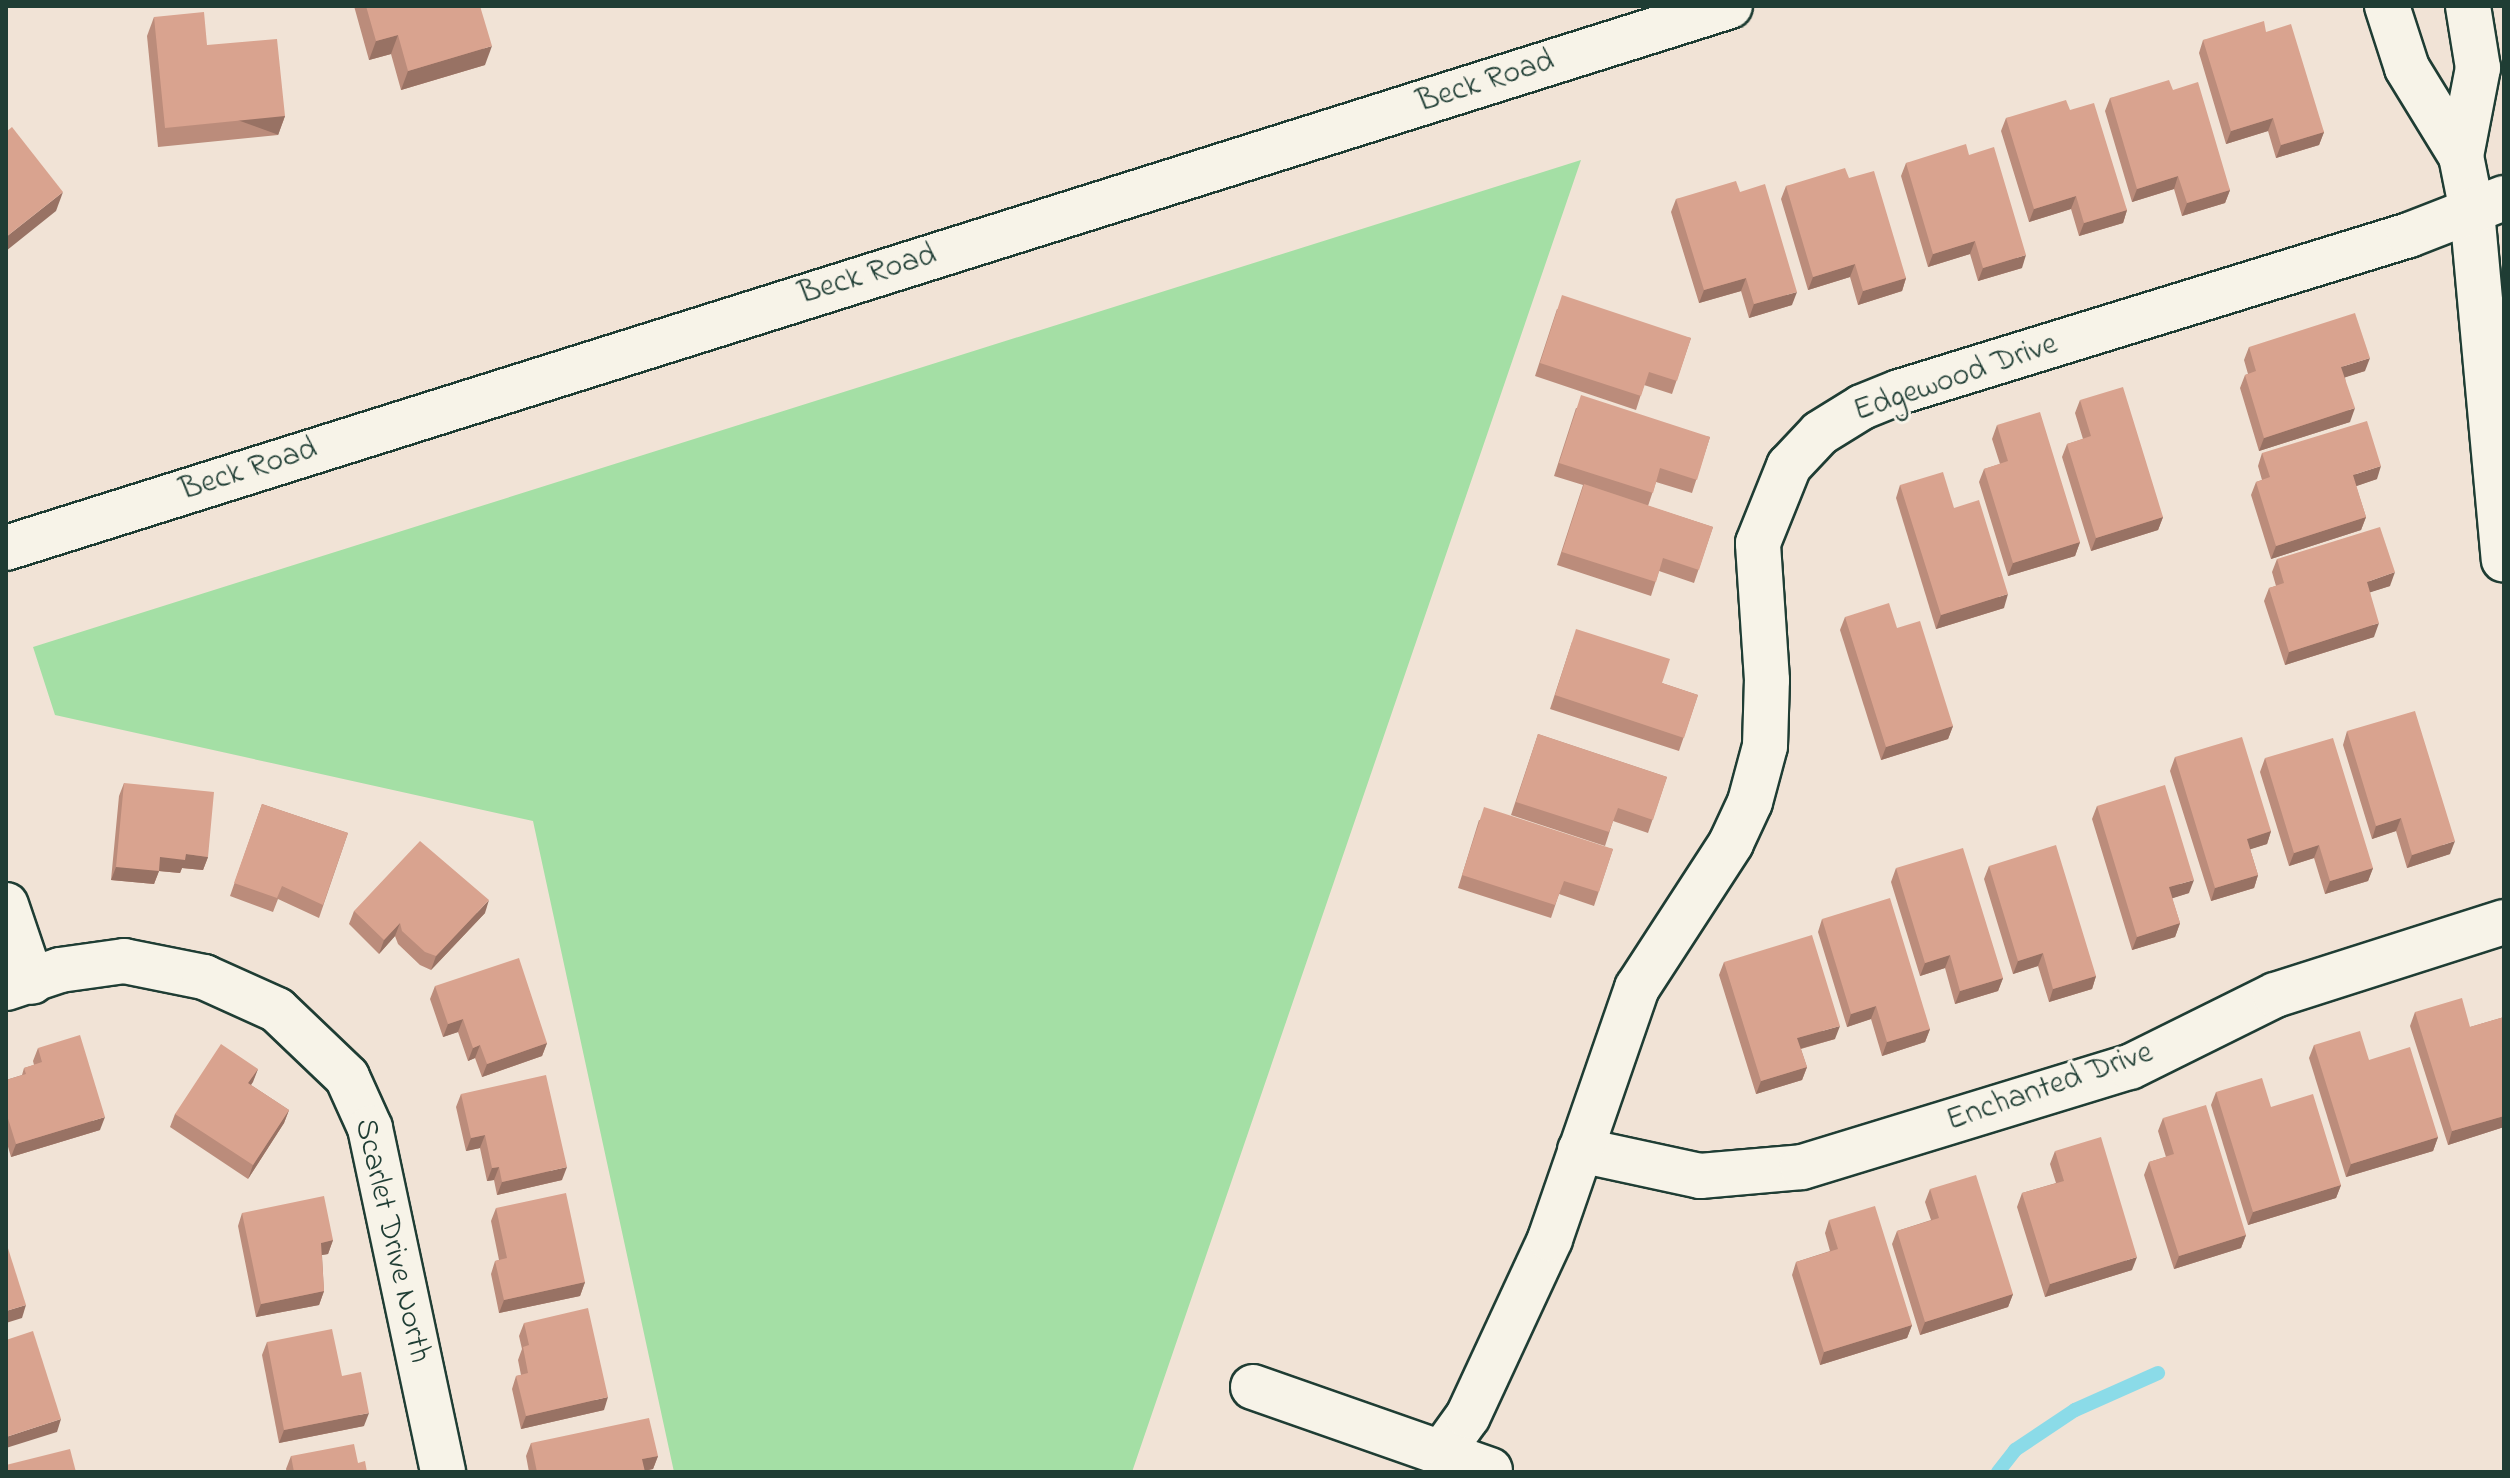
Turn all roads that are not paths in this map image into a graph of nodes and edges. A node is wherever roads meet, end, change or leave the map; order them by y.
1 (1730, 6) edge
2 (2387, 6) edge
3 (2468, 6) edge
4 (2461, 156) junction
5 (2488, 204) edge
6 (6, 548) edge
7 (2504, 560) edge
8 (6, 905) edge
9 (2504, 922) edge
10 (19, 985) edge
11 (1580, 1150) junction
12 (1253, 1387) dead end
13 (1442, 1452) junction
14 (1490, 1470) edge
15 (443, 1472) edge

1 - 6 street, Beck Road
2 - 4 street
3 - 4 street
4 - 5 street
5 - 7 street
5 - 11 street, Edgewood Drive
8 - 10 street
9 - 11 street, Enchanted Drive
10 - 15 street, Scarlet Drive North
11 - 13 street, Edgewood Drive
12 - 13 street
13 - 14 street

